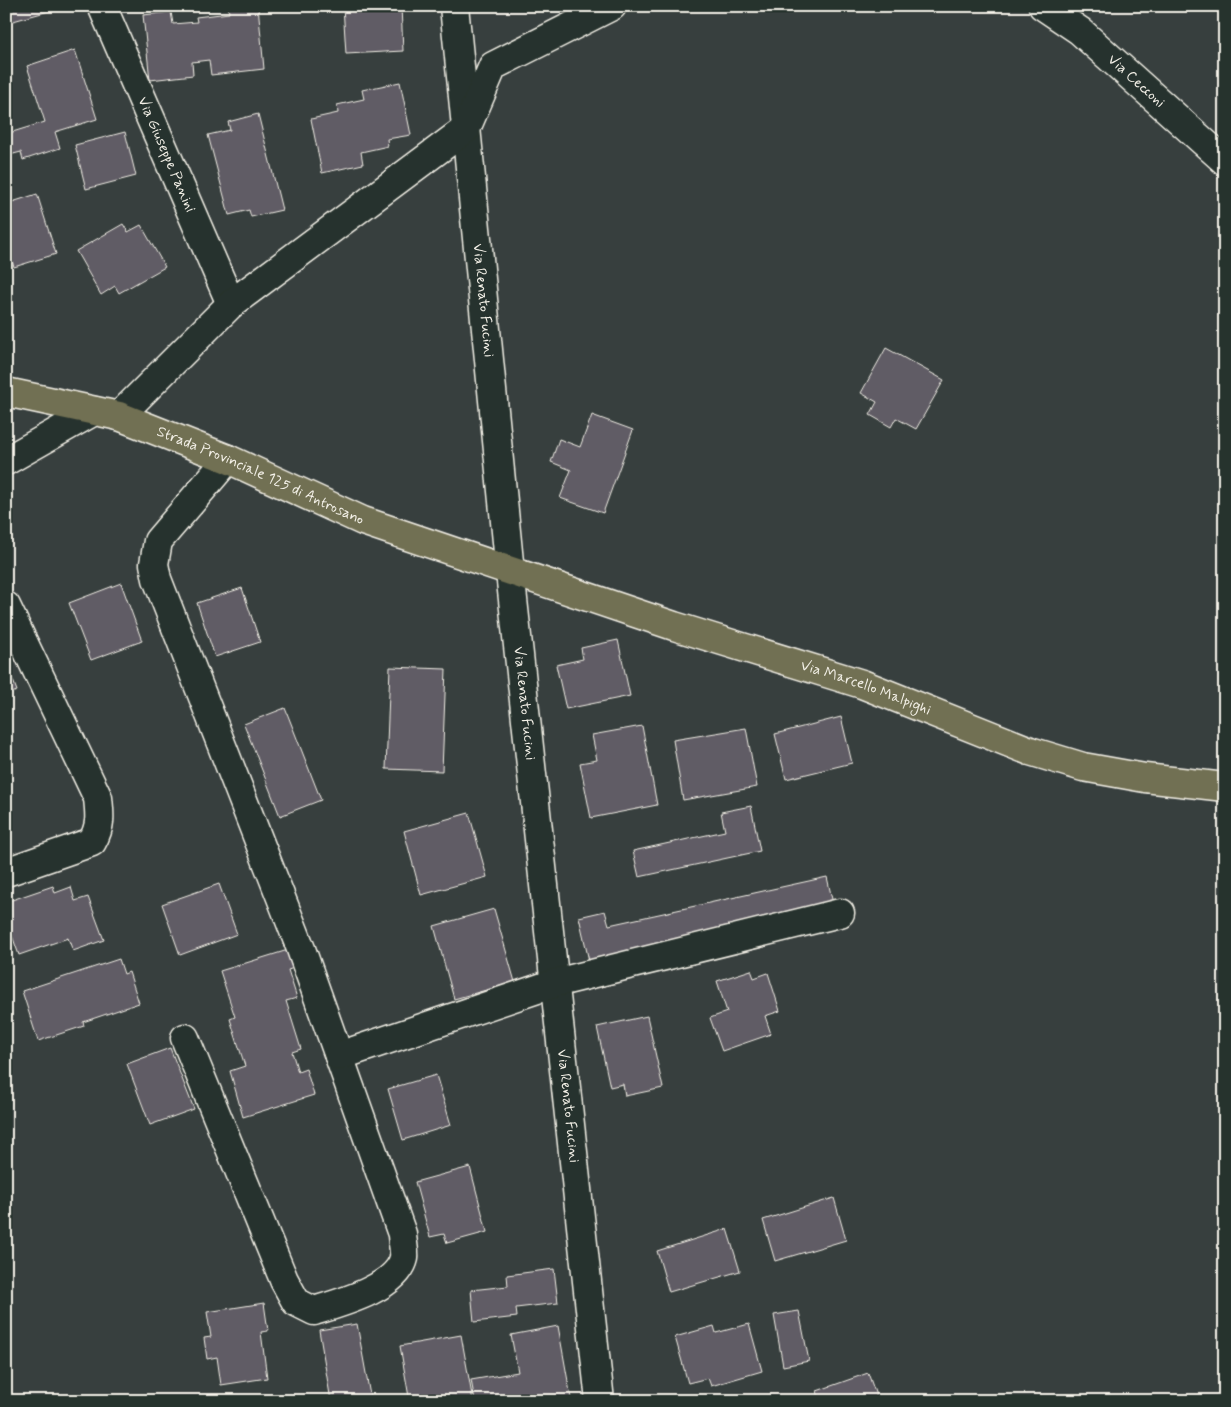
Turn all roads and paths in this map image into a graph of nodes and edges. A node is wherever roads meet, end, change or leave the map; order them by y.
1 (102, 6) edge
2 (454, 6) edge
3 (612, 6) edge
4 (1043, 6) edge
5 (466, 129) junction
6 (1225, 161) edge
7 (232, 304) junction
8 (6, 392) edge
9 (107, 413) junction
10 (228, 458) junction
11 (6, 461) edge
12 (510, 572) junction
13 (6, 606) edge
14 (1225, 787) edge
15 (6, 872) edge
16 (840, 913) dead end
17 (555, 983) junction
18 (185, 1038) dead end
19 (338, 1056) junction
20 (600, 1401) edge

1 - 7 street, Via Giuseppe Panini
2 - 5 street, Via Renato Fucini
3 - 5 street
4 - 6 street, Via Cecconi
5 - 7 street
5 - 12 street, Via Renato Fucini
7 - 9 street
8 - 9 main road, Strada Provinciale 125 di Antrosano
9 - 10 main road, Strada Provinciale 125 di Antrosano
9 - 11 street
10 - 12 main road, Strada Provinciale 125 di Antrosano
10 - 19 street
12 - 14 main road, Via Marcello Malpighi
12 - 17 street, Via Renato Fucini
13 - 15 street
16 - 17 street
17 - 19 street
17 - 20 street, Via Renato Fucini
18 - 19 street

